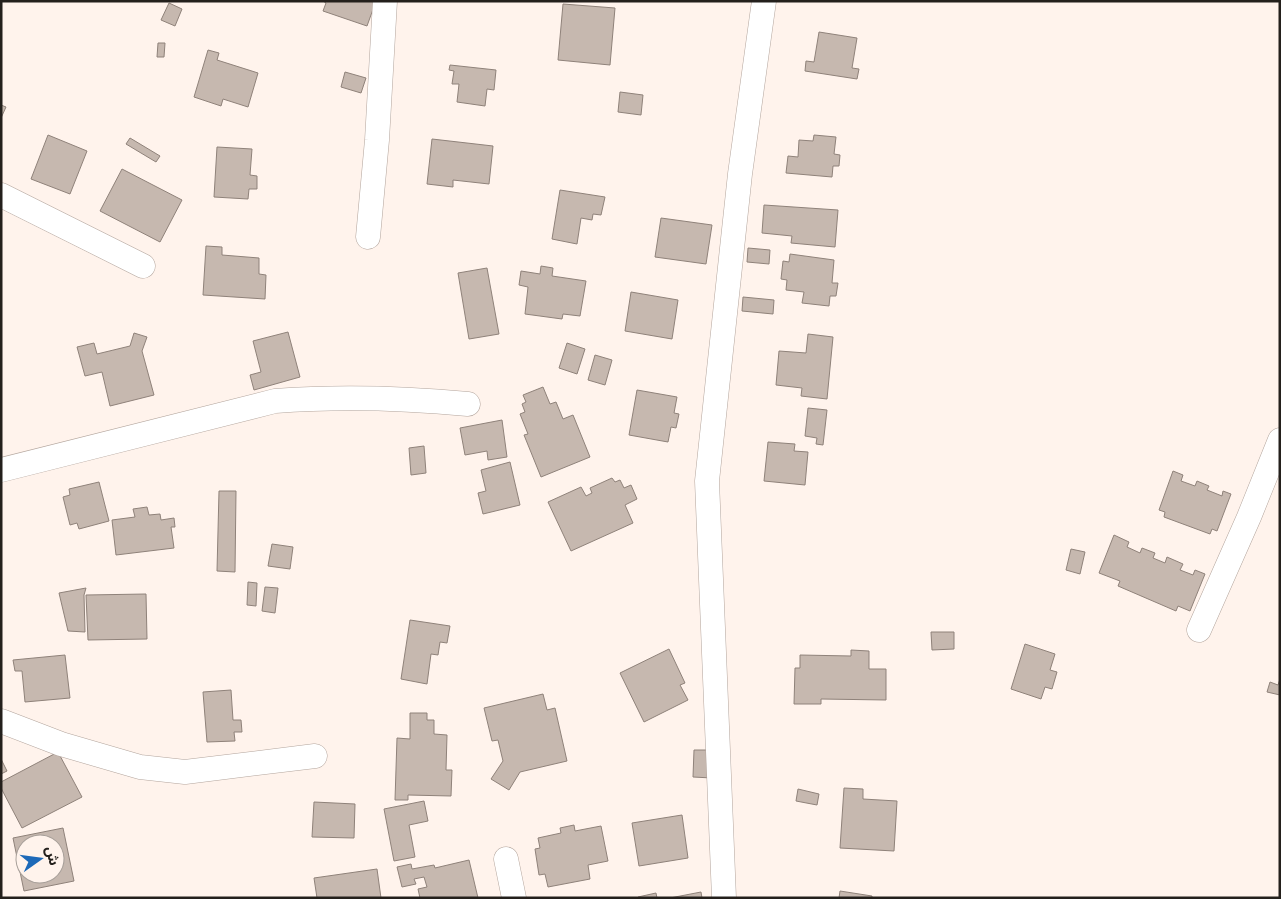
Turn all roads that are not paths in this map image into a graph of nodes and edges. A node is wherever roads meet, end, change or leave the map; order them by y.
1 (385, 1) edge
2 (764, 1) edge
3 (1, 195) edge
4 (368, 237) dead end
5 (143, 266) dead end
6 (468, 404) dead end
7 (1280, 440) edge
8 (1, 470) edge
9 (1199, 630) dead end
10 (1, 721) edge
11 (315, 756) dead end
12 (506, 859) dead end
13 (514, 898) edge
14 (724, 898) edge

1 - 4 street
2 - 14 street
3 - 5 street
6 - 8 street
7 - 9 street
10 - 11 street
12 - 13 street

